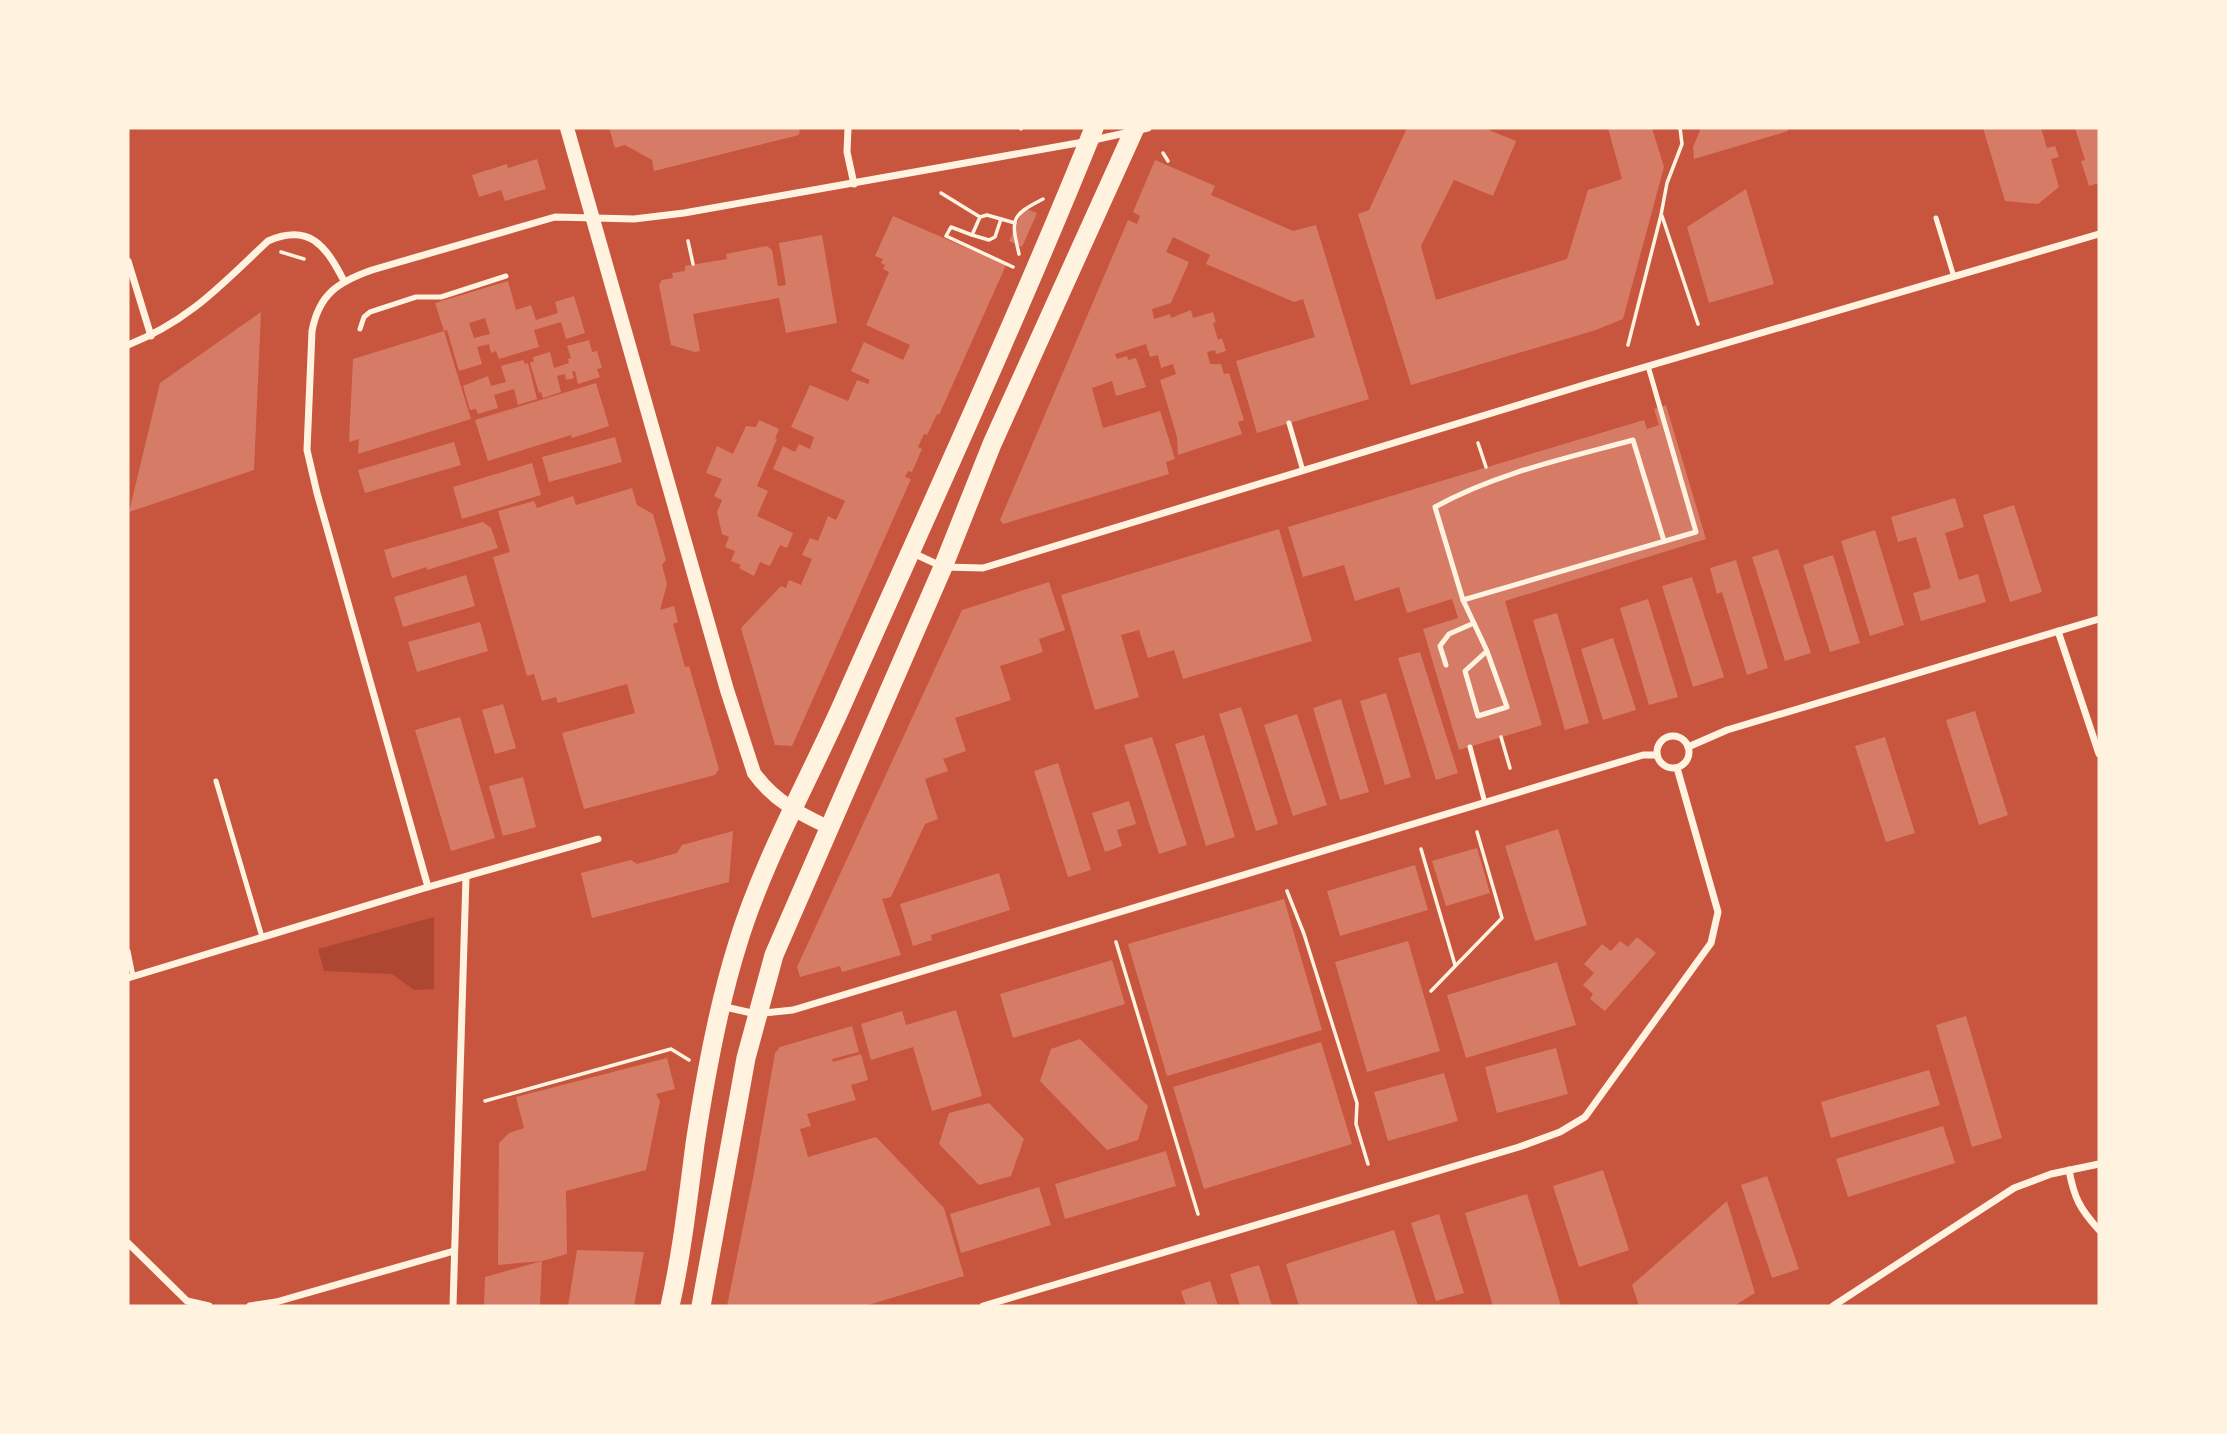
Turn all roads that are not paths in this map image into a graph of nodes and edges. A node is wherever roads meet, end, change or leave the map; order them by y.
1 (567, 128) edge
2 (848, 128) edge
3 (1139, 129) edge
4 (1092, 134) edge
5 (853, 184) junction
6 (593, 217) junction
7 (1936, 218) dead end
8 (2099, 234) edge
9 (128, 261) edge
10 (506, 276) dead end
11 (1954, 277) junction
12 (344, 281) junction
13 (360, 329) dead end
14 (151, 336) junction
15 (128, 345) edge
16 (1648, 366) junction
17 (1289, 423) dead end
18 (1303, 471) junction
19 (1664, 541) junction
20 (909, 551) junction
21 (943, 567) junction
22 (1462, 600) junction
23 (2099, 619) edge
24 (1474, 624) junction
25 (2058, 631) junction
26 (1487, 651) junction
27 (1446, 665) dead end
28 (1470, 747) dead end
29 (1688, 747) junction
30 (2099, 754) edge
31 (1656, 755) junction
32 (1677, 768) junction
33 (216, 781) dead end
34 (1485, 803) junction
35 (793, 811) junction
36 (830, 828) junction
37 (598, 839) dead end
38 (466, 877) junction
39 (428, 887) junction
40 (262, 937) junction
41 (128, 951) edge
42 (130, 977) edge
43 (721, 1006) junction
44 (756, 1014) junction
45 (2099, 1164) edge
46 (2069, 1170) junction
47 (2099, 1230) edge
48 (128, 1243) edge
49 (454, 1251) junction
50 (209, 1306) edge
51 (250, 1306) edge
52 (453, 1306) edge
53 (670, 1306) edge
54 (701, 1306) edge
55 (983, 1306) edge
56 (1833, 1306) edge

1 - 6 main road
2 - 5 street
3 - 4 street
3 - 21 highway
4 - 5 street
4 - 20 highway
5 - 6 street
6 - 12 street
6 - 35 main road
7 - 11 lane
8 - 11 street
9 - 14 street
10 - 13 lane
11 - 16 street
12 - 14 street
12 - 39 street
14 - 15 street
16 - 18 street
16 - 19 lane
17 - 18 lane
18 - 21 street
19 - 22 lane
19 - 22 lane
20 - 21 street
20 - 35 highway
21 - 36 highway
22 - 24 lane
23 - 25 street
24 - 26 lane
24 - 27 lane
25 - 29 street
25 - 30 street
26 - 26 lane
28 - 34 lane
29 - 31 street
29 - 32 street
31 - 32 street
31 - 34 street
32 - 55 street
33 - 40 lane
34 - 44 street
35 - 36 main road
35 - 43 highway
36 - 44 highway
37 - 38 street
38 - 39 street
38 - 49 street
39 - 40 street
40 - 42 street
41 - 42 lane
43 - 44 street
43 - 53 highway
44 - 54 highway
45 - 46 street
46 - 47 street
46 - 56 street
48 - 50 street
49 - 51 street
49 - 52 street

